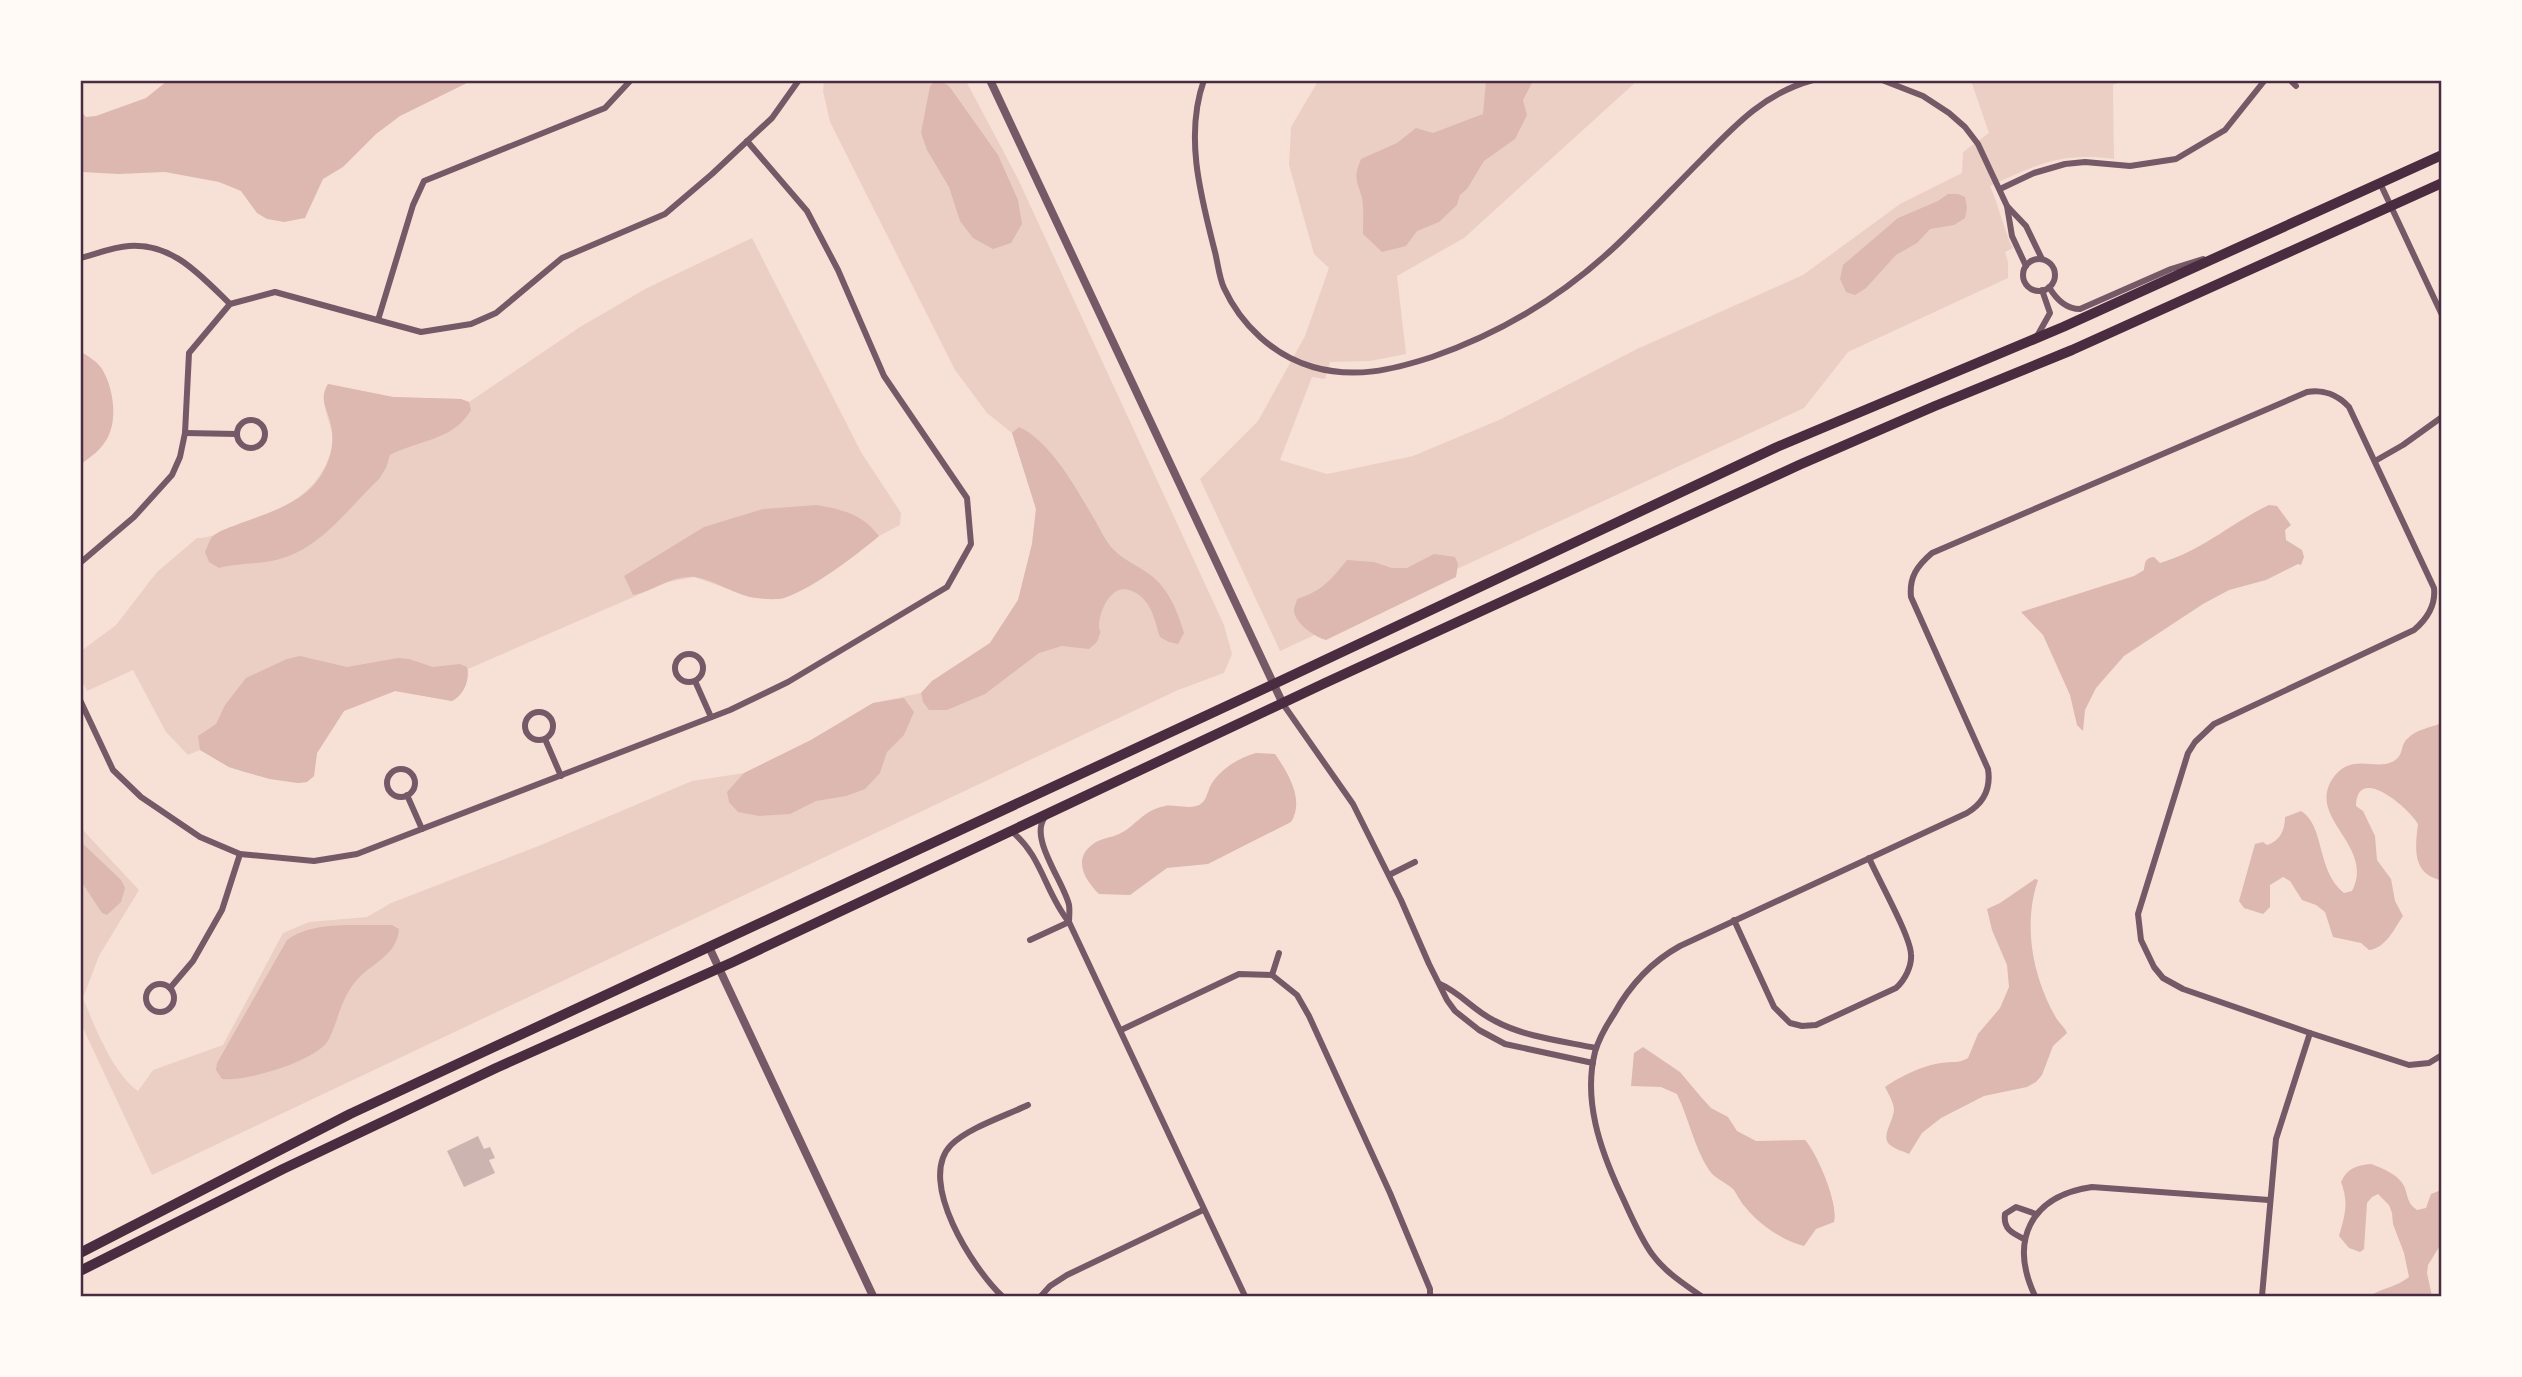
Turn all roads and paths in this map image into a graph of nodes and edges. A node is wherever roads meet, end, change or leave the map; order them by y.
1 (631, 80) edge
2 (799, 80) edge
3 (990, 80) edge
4 (1204, 80) edge
5 (1813, 80) edge
6 (1882, 80) edge
7 (2265, 80) edge
8 (2290, 80) edge
9 (2296, 86) dead end
10 (747, 141) junction
11 (2441, 155) edge
12 (2380, 183) junction
13 (2441, 183) edge
14 (2000, 189) junction
15 (2007, 206) junction
16 (2392, 206) junction
17 (2222, 255) junction
18 (80, 258) edge
19 (2042, 259) junction
20 (2026, 265) junction
21 (2046, 288) junction
22 (230, 304) junction
23 (2441, 315) edge
24 (378, 320) junction
25 (2036, 338) junction
26 (2441, 417) edge
27 (185, 433) junction
28 (237, 434) junction
29 (2374, 459) junction
30 (80, 563) edge
31 (695, 681) junction
32 (1274, 684) junction
33 (80, 700) edge
34 (1283, 704) junction
35 (711, 717) junction
36 (545, 739) junction
37 (561, 776) junction
38 (407, 795) junction
39 (1051, 812) junction
40 (422, 829) junction
41 (1011, 831) junction
42 (240, 854) junction
43 (1869, 858) junction
44 (1415, 862) dead end
45 (1389, 875) junction
46 (1734, 920) junction
47 (1069, 922) junction
48 (1030, 940) dead end
49 (709, 947) junction
50 (1279, 953) dead end
51 (719, 968) junction
52 (1272, 975) junction
53 (1440, 984) junction
54 (170, 988) junction
55 (1121, 1030) junction
56 (2310, 1033) junction
57 (1596, 1048) junction
58 (2441, 1055) edge
59 (1593, 1063) junction
60 (1028, 1105) dead end
61 (2269, 1200) junction
62 (1203, 1210) junction
63 (2036, 1214) junction
64 (2024, 1239) junction
65 (80, 1253) edge
66 (80, 1271) edge
67 (873, 1297) edge
68 (1002, 1297) edge
69 (1041, 1297) edge
70 (1245, 1297) edge
71 (1430, 1297) edge
72 (1701, 1297) edge
73 (2035, 1297) edge
74 (2262, 1297) edge

1 - 24 street
2 - 10 street
3 - 32 street
4 - 5 street
6 - 14 street
7 - 14 street
8 - 9 street
10 - 24 street
10 - 35 street
11 - 12 main road
12 - 16 street
12 - 17 main road
13 - 16 main road
14 - 15 street
15 - 19 street
15 - 20 street
16 - 23 street
16 - 34 main road
17 - 21 street
17 - 25 main road
18 - 22 street
19 - 20 street
19 - 21 street
20 - 21 street
21 - 25 street
22 - 24 street
22 - 27 street
25 - 32 main road
26 - 29 street
27 - 28 street
27 - 30 street
28 - 28 street
29 - 43 street
29 - 56 street
31 - 31 street
31 - 35 street
32 - 34 street
32 - 49 main road
33 - 42 street
34 - 39 main road
34 - 45 street
35 - 37 street
36 - 36 street
36 - 37 street
37 - 40 street
38 - 38 street
38 - 40 street
39 - 41 main road
39 - 47 street
40 - 42 street
41 - 47 street
41 - 51 main road
42 - 54 street
43 - 46 street
43 - 46 street
44 - 45 street
45 - 53 street
46 - 57 street
47 - 48 street
47 - 55 street
49 - 51 street
49 - 65 main road
50 - 52 street
51 - 66 main road
51 - 67 street
52 - 55 street
52 - 71 street
53 - 57 street
53 - 59 street
54 - 54 street
55 - 62 street
56 - 58 street
56 - 61 street
57 - 59 street
59 - 72 street
60 - 68 street
61 - 63 street
61 - 74 street
62 - 69 street
62 - 70 street
63 - 64 street
63 - 64 street
64 - 73 street

